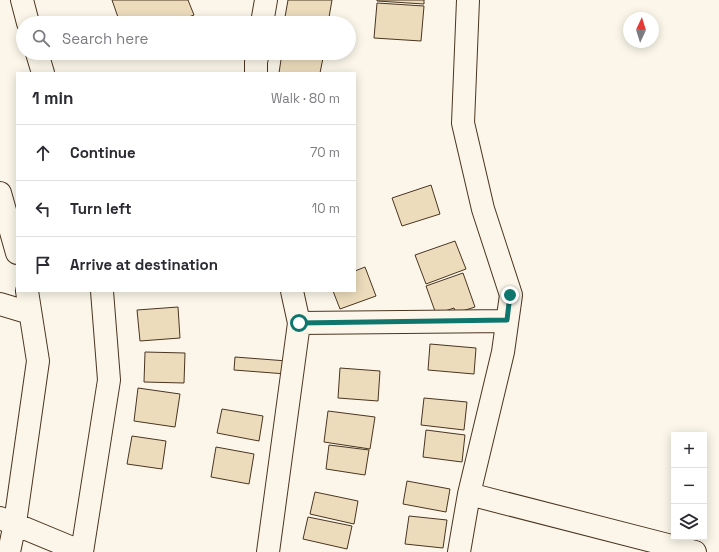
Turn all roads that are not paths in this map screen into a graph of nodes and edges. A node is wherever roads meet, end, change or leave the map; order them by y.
1 (22, 0) edge
2 (266, 0) edge
3 (468, 0) edge
4 (26, 16) edge
5 (263, 16) edge
6 (39, 60) edge
7 (256, 60) edge
8 (43, 72) edge
9 (256, 72) edge
10 (0, 193) edge
11 (16, 249) edge
12 (27, 292) edge
13 (102, 292) edge
14 (292, 292) edge
15 (0, 304) edge
16 (30, 313) junction
17 (507, 320) junction
18 (299, 323) junction
19 (469, 494) junction
20 (7, 520) edge
21 (9, 552) edge
22 (82, 552) edge
23 (268, 552) edge
24 (459, 552) edge
25 (695, 552) edge

1 - 4 street
2 - 5 street
3 - 17 street
6 - 8 street
7 - 9 street
10 - 11 street
12 - 16 street
13 - 22 street
14 - 18 street
15 - 16 street
16 - 20 street
17 - 18 street
17 - 19 street
18 - 23 street
19 - 24 street
19 - 25 street
20 - 21 street
20 - 22 street

